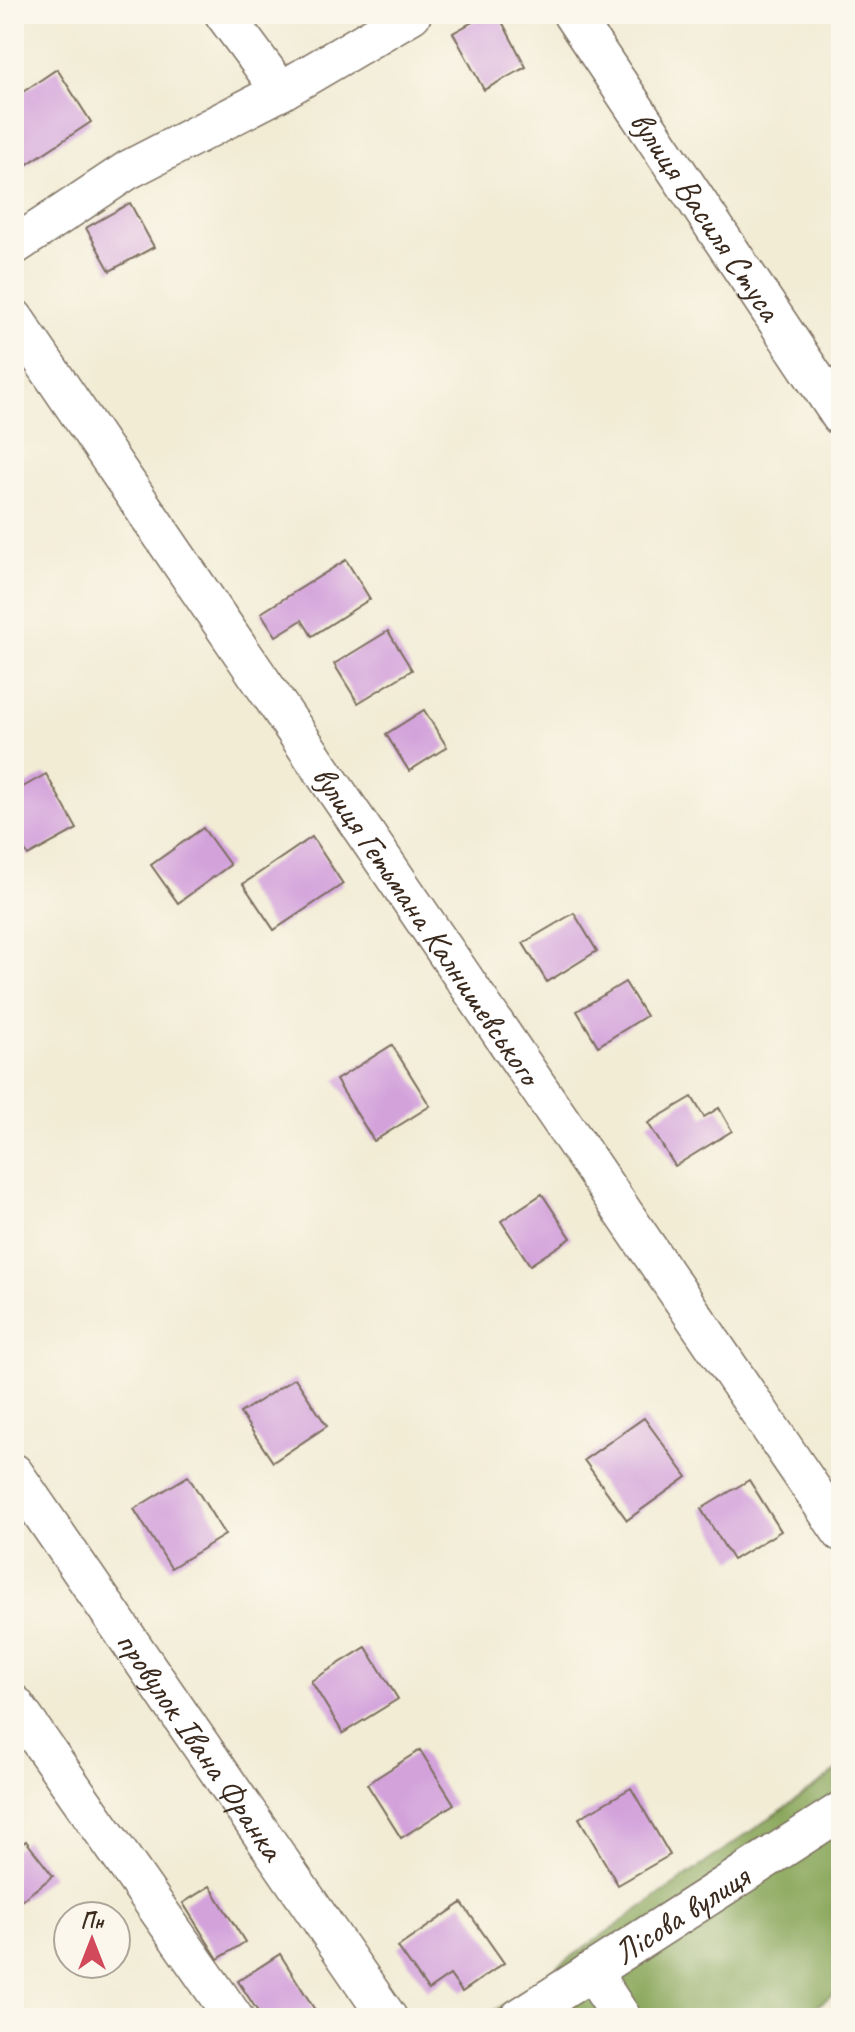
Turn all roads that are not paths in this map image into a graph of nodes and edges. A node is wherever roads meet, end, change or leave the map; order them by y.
1 (224, 14) edge
2 (412, 14) edge
3 (572, 14) edge
4 (281, 91) junction
5 (14, 246) edge
6 (14, 318) edge
7 (841, 417) edge
8 (14, 1473) edge
9 (841, 1532) edge
10 (14, 1704) edge
11 (841, 1811) edge
12 (591, 1971) junction
13 (234, 2018) edge
14 (388, 2018) edge
15 (519, 2018) edge
16 (622, 2018) edge

1 - 4 street
2 - 4 street
3 - 7 street, вулиця Василя Стуса
4 - 5 street
6 - 9 street, вулиця Гетьмана Калнишевського
8 - 14 street, провулок Івана Франка
10 - 13 street
11 - 12 street, Лісова вулиця
12 - 15 street, Лісова вулиця
12 - 16 street

